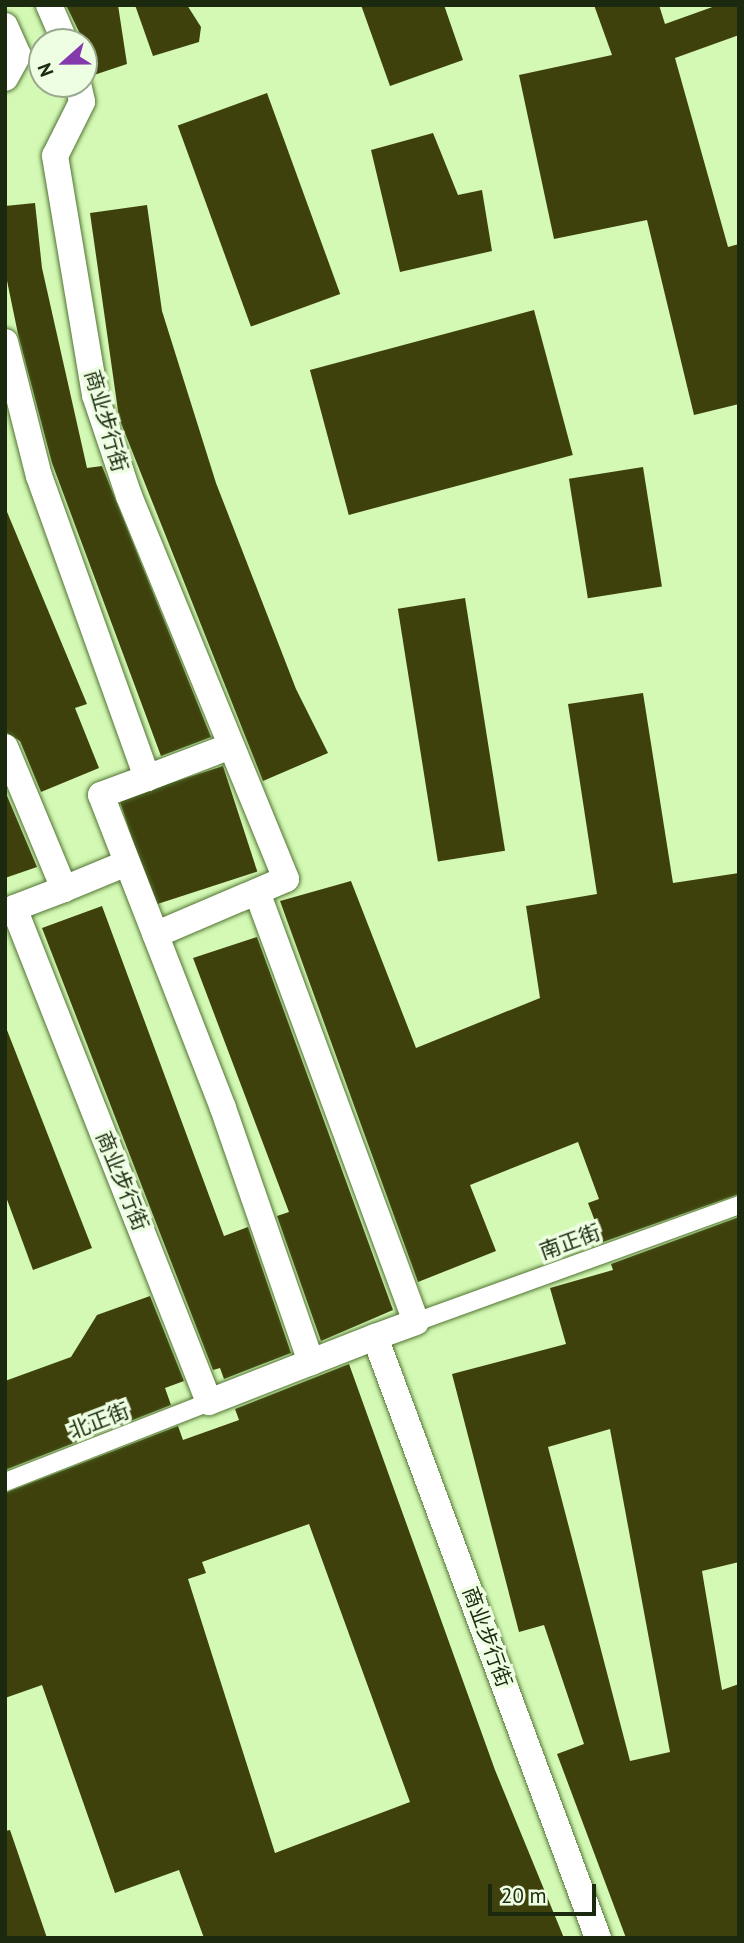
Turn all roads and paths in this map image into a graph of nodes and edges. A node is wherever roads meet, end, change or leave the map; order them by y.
1 (49, 5) edge
2 (5, 26) edge
3 (59, 28) edge
4 (5, 78) edge
5 (81, 98) edge
6 (5, 342) edge
7 (231, 746) junction
8 (5, 747) edge
9 (148, 778) junction
10 (127, 863) junction
11 (64, 889) junction
12 (257, 891) junction
13 (10, 910) edge
14 (155, 935) junction
15 (739, 1205) edge
16 (416, 1322) junction
17 (376, 1337) junction
18 (312, 1362) junction
19 (209, 1402) junction
20 (5, 1482) edge
21 (598, 1938) edge

1 - 3 street
2 - 4 street
5 - 7 street, 商业步行街
6 - 9 street
7 - 9 street
7 - 12 street, 商业步行街
8 - 11 street
9 - 10 street
10 - 11 street, 商业步行街
10 - 14 street
11 - 13 street, 商业步行街
12 - 14 street, 商业步行街
12 - 16 street
13 - 19 street, 商业步行街
14 - 18 street
15 - 16 lane, 南正街
16 - 17 street
17 - 18 street
17 - 21 street, 商业步行街
18 - 19 street
19 - 20 lane, 北正街

